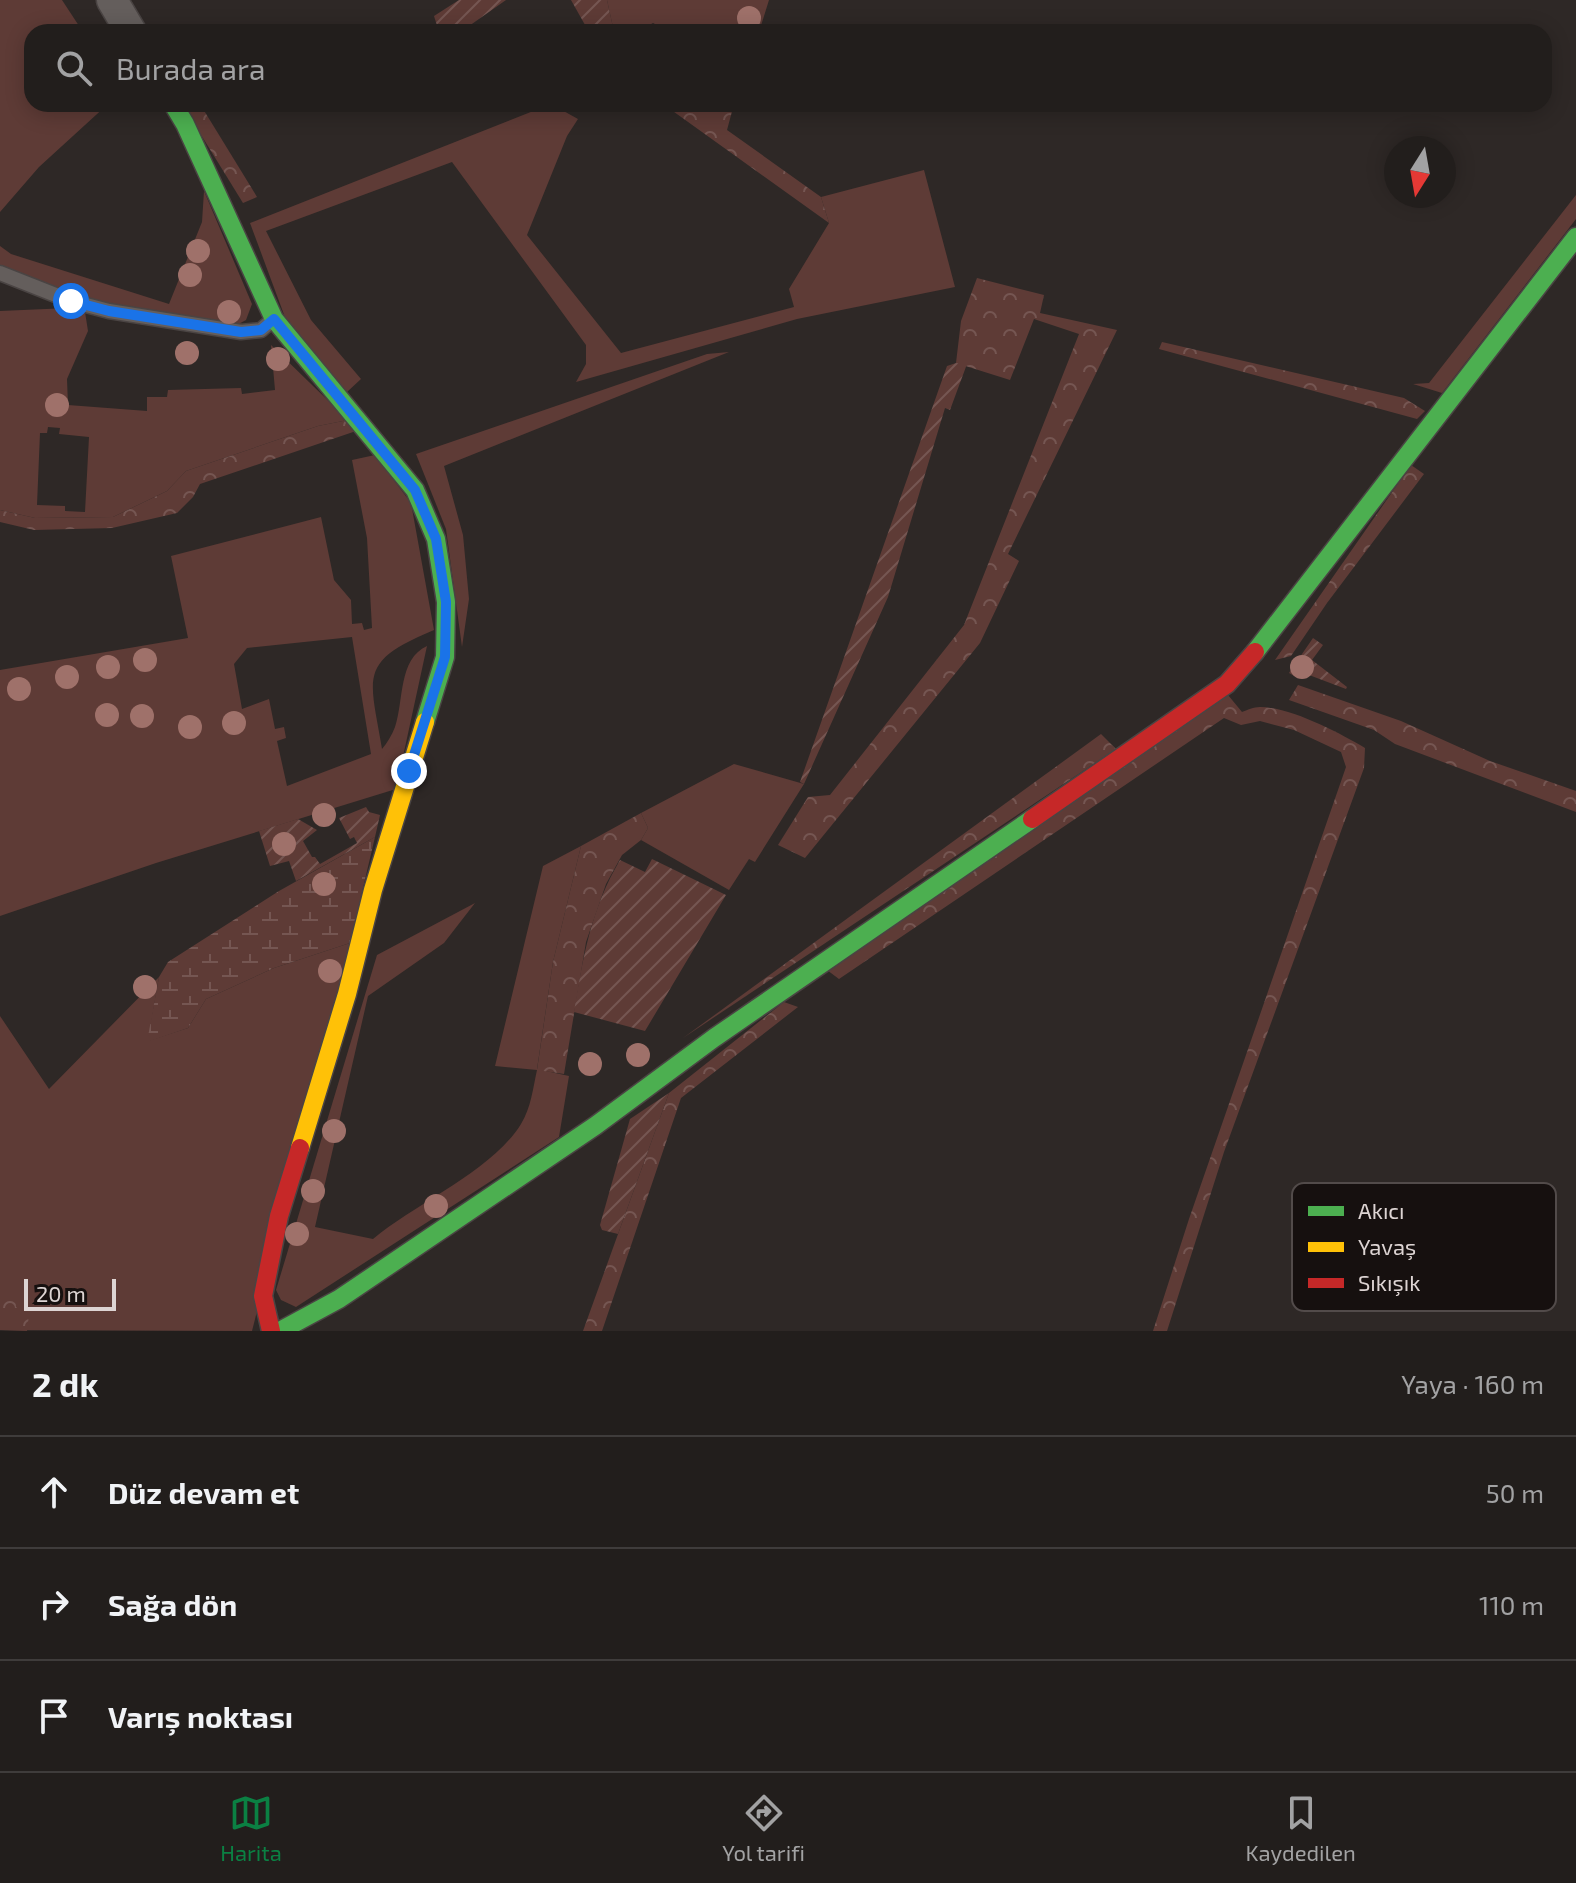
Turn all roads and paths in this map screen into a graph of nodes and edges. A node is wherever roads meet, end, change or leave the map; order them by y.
1 (112, 0) edge
2 (126, 24) edge
3 (178, 112) edge
4 (1576, 237) edge
5 (0, 273) edge
6 (274, 319) junction
7 (271, 1331) edge
8 (280, 1331) edge

1 - 2 street
3 - 6 street
4 - 8 street
5 - 6 lane
6 - 7 street

